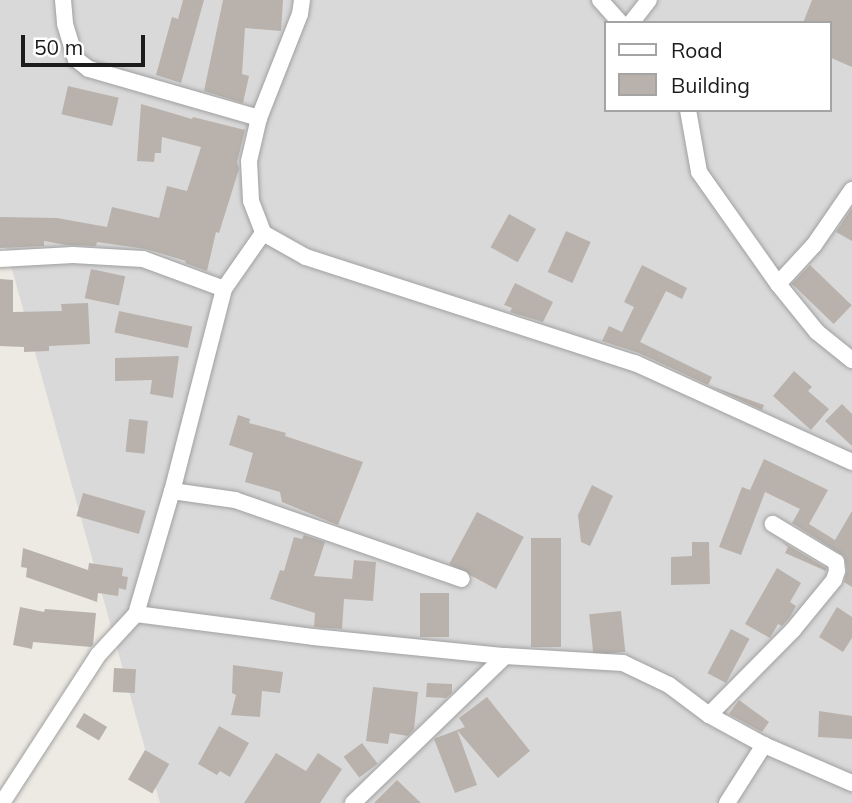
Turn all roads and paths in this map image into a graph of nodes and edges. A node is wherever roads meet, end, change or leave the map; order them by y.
1 (63, 0) edge
2 (302, 0) edge
3 (600, 0) edge
4 (649, 0) edge
5 (619, 21) edge
6 (633, 21) edge
7 (688, 112) edge
8 (259, 118) junction
9 (852, 190) edge
10 (262, 233) junction
11 (0, 259) edge
12 (778, 284) junction
13 (224, 289) junction
14 (852, 360) edge
15 (852, 462) edge
16 (172, 491) junction
17 (773, 524) dead end
18 (462, 579) dead end
19 (136, 614) junction
20 (505, 656) junction
21 (709, 715) junction
22 (764, 745) junction
23 (852, 783) edge
24 (2, 803) edge
25 (353, 803) edge
26 (727, 803) edge

1 - 8 street
2 - 8 street
3 - 5 street
4 - 6 street
7 - 12 street
8 - 10 street
9 - 12 street
10 - 13 street
10 - 15 street
11 - 13 street
12 - 14 street
13 - 16 street
16 - 18 street
16 - 19 street
17 - 21 street
19 - 20 street
19 - 24 street
20 - 21 street
20 - 25 street
21 - 22 street
22 - 23 street
22 - 26 street

